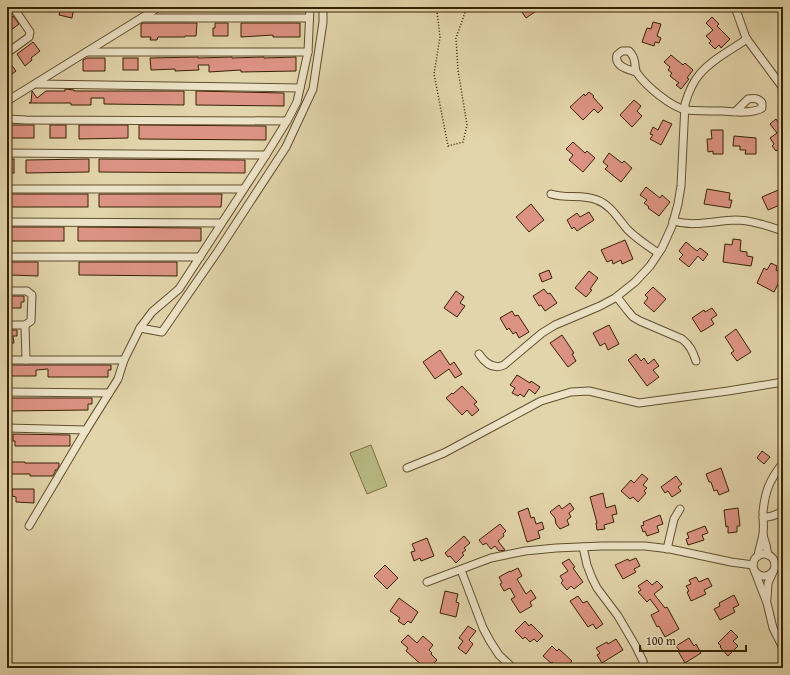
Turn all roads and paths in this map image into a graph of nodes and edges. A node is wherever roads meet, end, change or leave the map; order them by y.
1 (159, 7) edge
2 (310, 7) edge
3 (323, 7) edge
4 (438, 7) edge
5 (467, 7) edge
6 (735, 7) edge
7 (13, 8) edge
8 (7, 13) edge
9 (142, 18) junction
10 (310, 18) junction
11 (747, 39) junction
12 (87, 52) junction
13 (308, 52) junction
14 (7, 53) edge
15 (636, 72) dead end
16 (36, 84) junction
17 (300, 88) junction
18 (783, 88) edge
19 (7, 102) edge
20 (685, 110) junction
21 (735, 112) dead end
22 (7, 118) edge
23 (287, 121) junction
24 (7, 153) edge
25 (266, 155) junction
26 (7, 189) edge
27 (243, 189) junction
28 (551, 194) dead end
29 (674, 221) junction
30 (7, 222) edge
31 (221, 223) junction
32 (783, 231) edge
33 (658, 253) junction
34 (7, 257) edge
35 (200, 257) junction
36 (7, 291) edge
37 (617, 297) junction
38 (7, 325) edge
39 (25, 325) junction
40 (140, 328) junction
41 (479, 354) dead end
42 (7, 360) edge
43 (26, 360) junction
44 (124, 360) junction
45 (696, 362) dead end
46 (783, 382) edge
47 (7, 392) edge
48 (109, 393) junction
49 (7, 428) edge
50 (86, 430) junction
51 (783, 463) edge
52 (407, 468) dead end
53 (680, 509) dead end
54 (783, 510) edge
55 (763, 518) junction
56 (30, 526) dead end
57 (763, 534) junction
58 (583, 546) junction
59 (667, 549) junction
60 (768, 555) junction
61 (758, 556) junction
62 (783, 564) edge
63 (774, 567) junction
64 (754, 568) junction
65 (461, 570) junction
66 (427, 582) dead end
67 (767, 603) junction
68 (783, 648) edge
69 (513, 668) edge
70 (644, 668) edge

1 - 9 street
2 - 10 street
3 - 40 street
4 - 5 path
6 - 11 street
7 - 8 street
7 - 14 street
9 - 10 street
9 - 12 street
10 - 13 street
11 - 18 street
11 - 20 street
12 - 13 street
12 - 16 street
13 - 17 street
15 - 20 street
16 - 17 street
16 - 19 street
17 - 23 street
20 - 21 street
20 - 29 street
22 - 23 street
23 - 25 street
24 - 25 street
25 - 27 street
26 - 27 street
27 - 31 street
28 - 33 street
29 - 32 street
29 - 33 street
30 - 31 street
31 - 35 street
33 - 37 street
34 - 35 street
35 - 40 street
36 - 39 street
37 - 41 street
37 - 45 street
38 - 39 street
39 - 43 street
40 - 44 street
42 - 43 street
43 - 44 street
44 - 48 street
46 - 52 street
47 - 48 street
48 - 50 street
49 - 50 street
50 - 56 street
51 - 55 street
53 - 59 street
54 - 55 street
55 - 57 street
57 - 60 street
57 - 61 street
58 - 59 street
58 - 65 street
58 - 70 street
59 - 64 street
60 - 61 street
60 - 63 street
61 - 64 street
62 - 63 street
63 - 64 street
63 - 67 street
64 - 67 street
65 - 66 street
65 - 69 street
67 - 68 street

